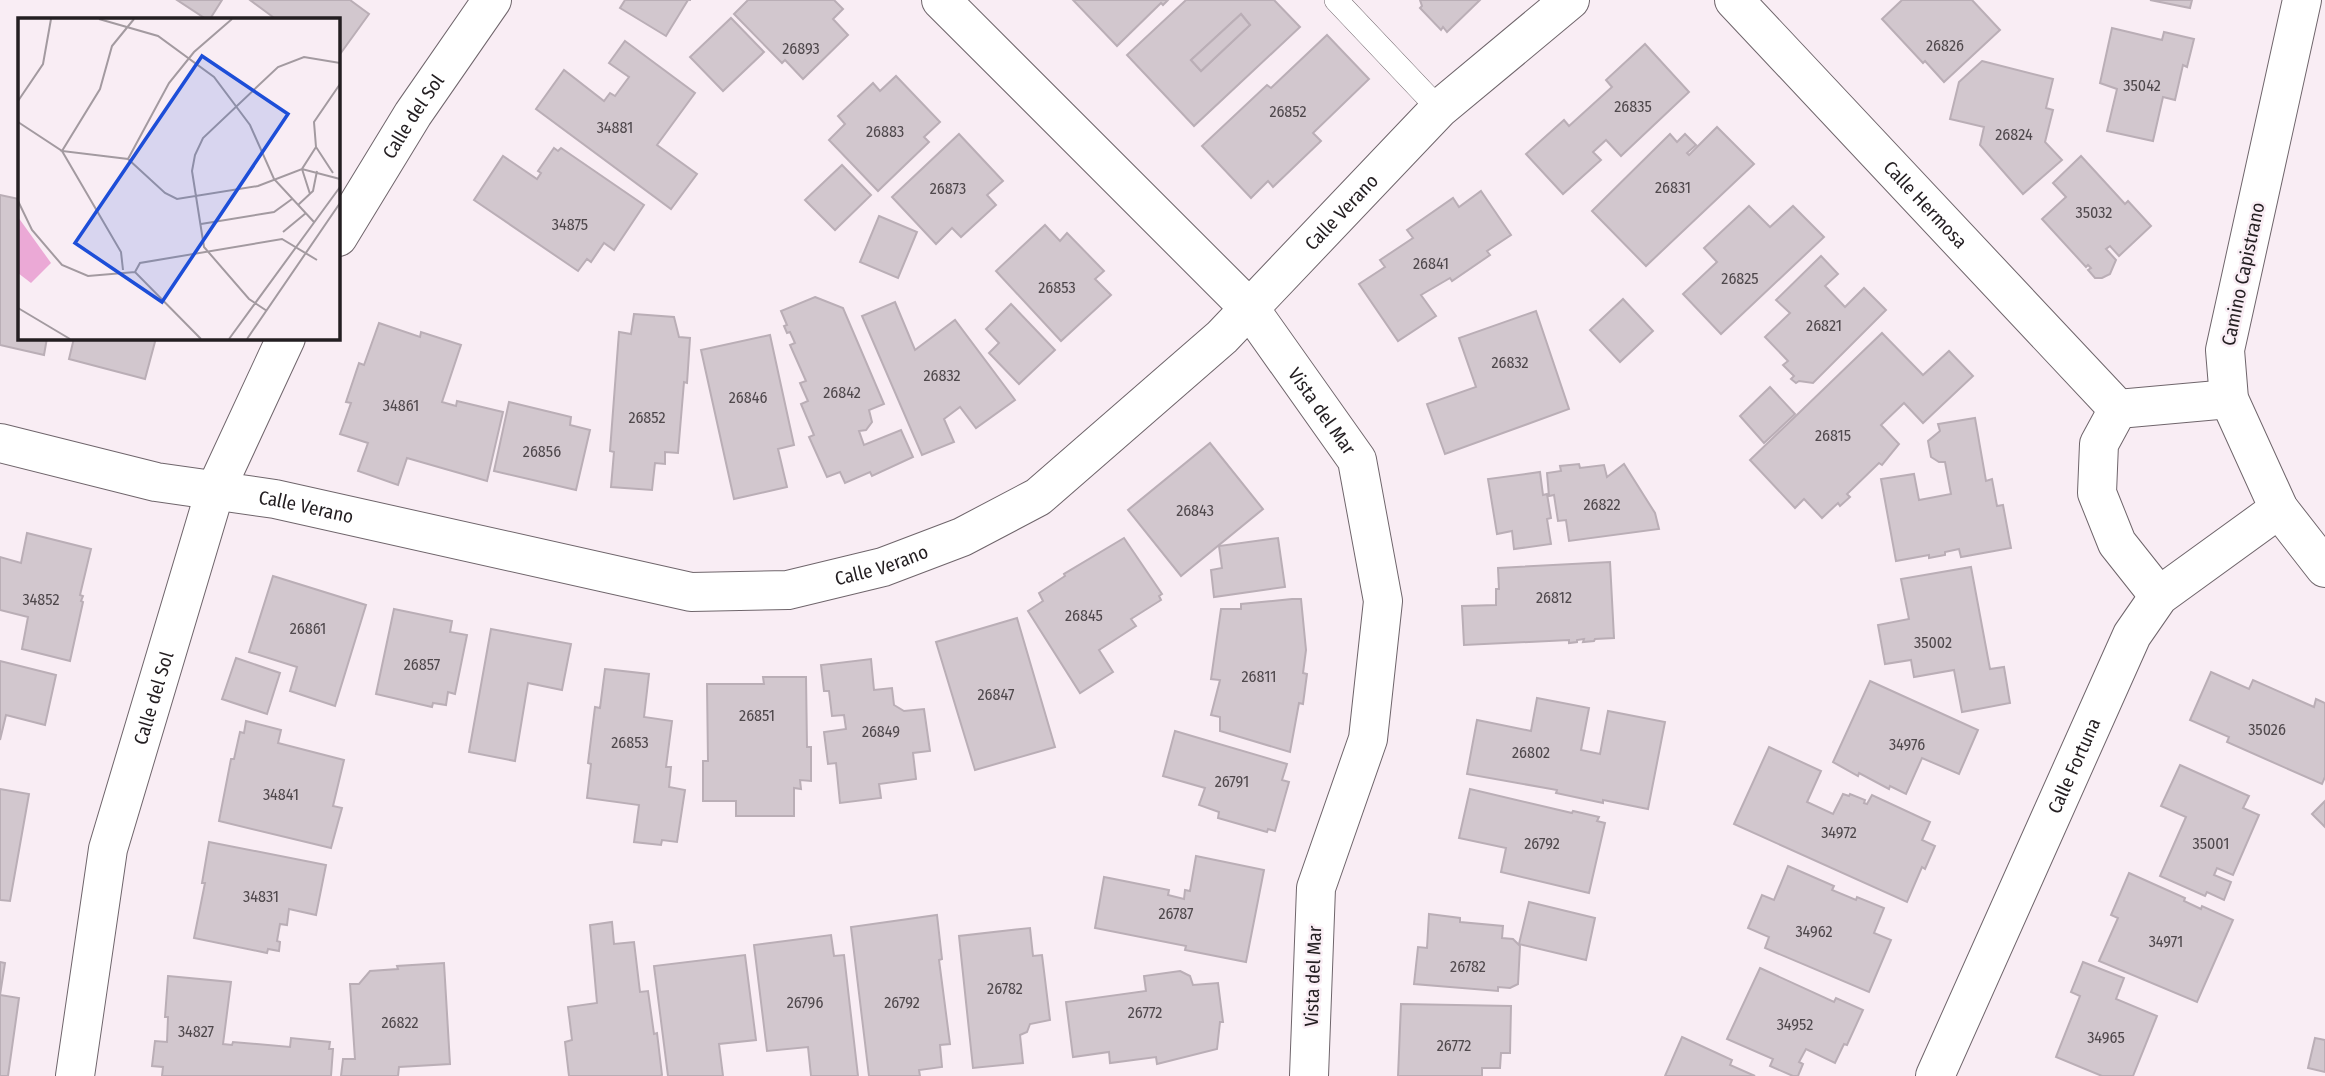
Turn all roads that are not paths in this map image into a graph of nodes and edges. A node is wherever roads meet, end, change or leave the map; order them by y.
1 (492, 0) edge
2 (941, 0) edge
3 (1336, 0) edge
4 (1570, 0) edge
5 (1734, 0) edge
6 (2302, 0) edge
7 (1439, 109) junction
8 (340, 234) edge
9 (1250, 309) junction
10 (285, 340) edge
11 (2229, 399) junction
12 (2118, 409) junction
13 (0, 443) edge
14 (215, 491) junction
15 (2279, 509) junction
16 (2325, 568) edge
17 (2159, 596) junction
18 (75, 1076) edge
19 (1309, 1076) edge
20 (1935, 1076) edge

1 - 8 street, Calle del Sol
2 - 9 street, Vista del Mar
3 - 7 lane
4 - 7 street, Calle Verano
5 - 12 street, Calle Hermosa
6 - 11 street, Camino Capistrano
7 - 9 street, Calle Verano
9 - 14 street, Calle Verano
9 - 19 street, Vista del Mar
10 - 14 street, Calle del Sol
11 - 12 street
11 - 15 street, Camino Capistrano
12 - 17 street
13 - 14 street, Calle Verano
14 - 18 street, Calle del Sol
15 - 16 street, Camino Capistrano
15 - 17 street, Calle Fortuna
17 - 20 street, Calle Fortuna

